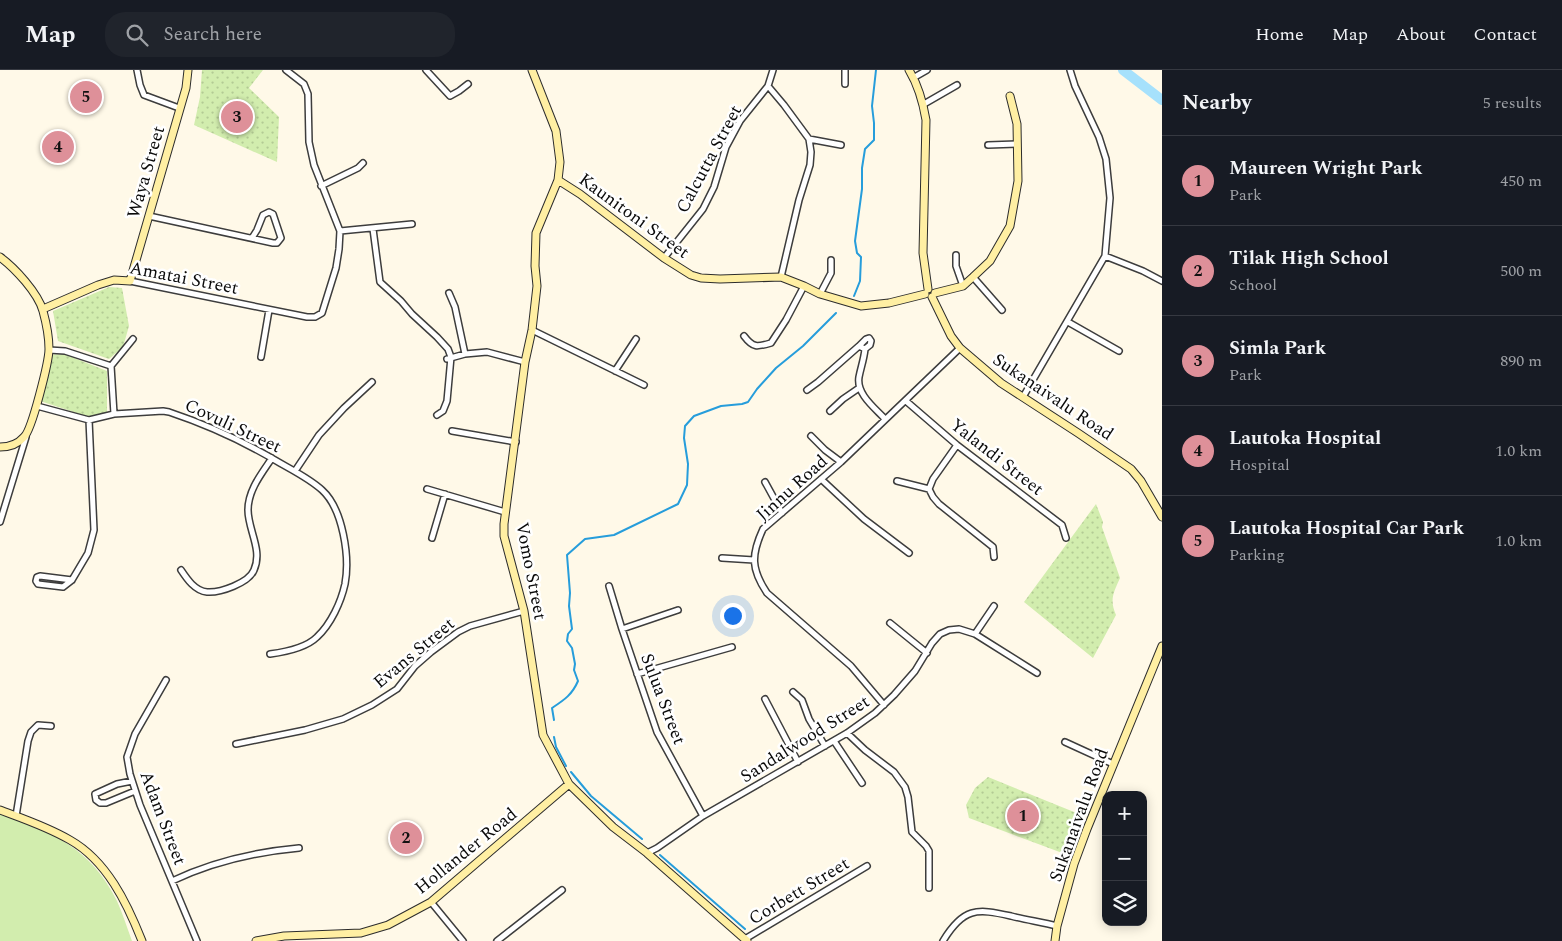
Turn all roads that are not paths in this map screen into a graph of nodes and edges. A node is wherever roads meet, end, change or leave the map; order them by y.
1 (137, 70) edge
2 (188, 70) edge
3 (286, 70) edge
4 (532, 70) edge
5 (773, 70) edge
6 (845, 70) edge
7 (908, 70) edge
8 (927, 70) edge
9 (1070, 70) edge
10 (428, 72) edge
11 (913, 78) junction
12 (468, 84) dead end
13 (845, 84) dead end
14 (957, 85) dead end
15 (768, 86) junction
16 (1010, 96) dead end
17 (924, 104) junction
18 (179, 108) junction
19 (810, 139) junction
20 (1017, 144) junction
21 (841, 145) dead end
22 (988, 145) dead end
23 (363, 163) dead end
24 (558, 180) junction
25 (321, 186) junction
26 (149, 216) junction
27 (412, 224) dead end
28 (373, 229) junction
29 (340, 231) junction
30 (252, 238) junction
31 (956, 255) dead end
32 (1105, 256) junction
33 (0, 258) edge
34 (664, 258) junction
35 (831, 260) dead end
36 (781, 277) junction
37 (973, 278) junction
38 (1162, 281) edge
39 (130, 282) junction
40 (804, 286) junction
41 (963, 286) junction
42 (449, 293) dead end
43 (930, 293) junction
44 (820, 294) junction
45 (43, 309) junction
46 (269, 310) junction
47 (1002, 310) dead end
48 (1068, 322) junction
49 (532, 330) junction
50 (744, 336) dead end
51 (133, 339) dead end
52 (636, 339) dead end
53 (859, 346) junction
54 (960, 348) junction
55 (865, 349) junction
56 (49, 350) junction
57 (1119, 351) dead end
58 (465, 354) junction
59 (261, 357) dead end
60 (449, 358) junction
61 (525, 362) junction
62 (111, 366) junction
63 (615, 370) junction
64 (372, 382) dead end
65 (644, 385) dead end
66 (859, 388) junction
67 (807, 390) dead end
68 (1023, 397) junction
69 (906, 401) junction
70 (37, 406) junction
71 (830, 411) dead end
72 (114, 414) junction
73 (437, 415) dead end
74 (885, 419) junction
75 (88, 420) junction
76 (452, 431) dead end
77 (26, 436) junction
78 (811, 436) dead end
79 (516, 442) junction
80 (957, 445) junction
81 (0, 447) edge
82 (272, 458) junction
83 (841, 462) junction
84 (295, 471) junction
85 (821, 479) junction
86 (897, 481) dead end
87 (765, 482) dead end
88 (427, 489) dead end
89 (930, 489) junction
90 (445, 494) junction
91 (505, 512) junction
92 (782, 513) junction
93 (1162, 517) edge
94 (0, 522) edge
95 (432, 538) dead end
96 (1066, 538) dead end
97 (909, 553) dead end
98 (994, 557) dead end
99 (722, 558) dead end
100 (754, 560) junction
101 (181, 570) dead end
102 (72, 580) junction
103 (609, 586) dead end
104 (994, 606) dead end
105 (678, 610) dead end
106 (524, 611) junction
107 (890, 623) dead end
108 (622, 630) junction
109 (974, 634) junction
110 (1162, 646) edge
111 (732, 647) dead end
112 (928, 653) junction
113 (270, 654) dead end
114 (1037, 673) dead end
115 (637, 674) junction
116 (166, 680) dead end
117 (793, 692) dead end
118 (765, 699) dead end
119 (884, 705) junction
120 (51, 726) dead end
121 (847, 733) junction
122 (834, 741) junction
123 (1065, 742) dead end
124 (236, 744) dead end
125 (825, 746) junction
126 (798, 762) junction
127 (1113, 764) junction
128 (132, 781) junction
129 (862, 783) dead end
130 (569, 784) junction
131 (135, 791) junction
132 (0, 810) edge
133 (16, 816) junction
134 (703, 816) junction
135 (299, 848) dead end
136 (647, 853) junction
137 (867, 866) dead end
138 (172, 881) junction
139 (929, 888) dead end
140 (562, 890) dead end
141 (431, 902) junction
142 (1057, 926) junction
143 (361, 933) junction
144 (746, 940) edge
145 (142, 941) edge
146 (197, 941) edge
147 (256, 941) edge
148 (361, 941) edge
149 (463, 941) edge
150 (498, 941) edge
151 (943, 941) edge
152 (1055, 941) edge

1 - 18 street
2 - 18 main road, Waya Street
3 - 25 street
4 - 24 main road, Vomo Street
5 - 15 street, Calcutta Street
6 - 13 street
7 - 11 main road, Sukanaivalu Road
8 - 11 street
9 - 32 street
10 - 12 street
11 - 17 main road, Sukanaivalu Road
14 - 17 street
15 - 19 street
15 - 34 street, Calcutta Street
16 - 20 main road
17 - 43 main road, Sukanaivalu Road
18 - 26 main road, Waya Street
19 - 21 street
19 - 36 street
20 - 22 street
20 - 37 main road
23 - 25 street
24 - 34 main road, Kaunitoni Street
24 - 49 main road, Vomo Street
25 - 29 street
26 - 30 street
26 - 39 main road, Waya Street
27 - 28 street
28 - 29 street
28 - 60 street
29 - 46 street, Amatai Street
30 - 30 street
31 - 41 street
32 - 38 street
32 - 48 street
33 - 45 main road
34 - 36 main road, Kaunitoni Street
35 - 44 street
36 - 40 main road, Kaunitoni Street
37 - 41 main road
37 - 47 street
39 - 45 main road, Amatai Street
39 - 46 street, Amatai Street
40 - 44 main road, Kaunitoni Street
40 - 50 street
41 - 43 main road, Kaunitoni Street
42 - 58 street
43 - 44 main road, Kaunitoni Street
43 - 54 main road, Sukanaivalu Road
45 - 56 main road
46 - 59 street
48 - 57 street
48 - 68 street
49 - 61 main road, Vomo Street
49 - 63 street
51 - 62 street
52 - 63 street
53 - 55 street
53 - 55 street
53 - 67 street
54 - 68 main road, Sukanaivalu Road
54 - 69 street, Jinnu Road
55 - 66 street
56 - 62 street
56 - 70 main road
58 - 60 street
58 - 61 street
60 - 73 street
61 - 79 main road, Vomo Street
62 - 72 street
63 - 65 street
64 - 84 street
66 - 71 street
66 - 74 street
68 - 93 main road, Sukanaivalu Road
69 - 74 street, Jinnu Road
69 - 80 street, Yalandi Street
70 - 75 street, Covuli Street
70 - 77 main road
72 - 75 street, Covuli Street
72 - 82 street, Covuli Street
74 - 83 street, Jinnu Road
75 - 102 street
76 - 79 street
77 - 81 main road
77 - 94 street
78 - 83 street
79 - 91 main road, Vomo Street
80 - 89 street
80 - 96 street, Yalandi Street
82 - 84 street, Covuli Street
82 - 101 street
83 - 85 street, Jinnu Road
84 - 113 street, Covuli Street
85 - 92 street, Jinnu Road
85 - 97 street
86 - 89 street
87 - 92 street
88 - 90 street
89 - 98 street
90 - 91 street
90 - 95 street
91 - 106 main road, Vomo Street
92 - 100 street, Jinnu Road
99 - 100 street
100 - 119 street, Jinnu Road
102 - 102 street
103 - 108 street, Sulua Street
104 - 109 street
105 - 108 street
106 - 124 street, Evans Street
106 - 130 main road, Vomo Street
107 - 112 street
108 - 115 street, Sulua Street
109 - 112 street, Sandalwood Street
109 - 114 street, Sandalwood Street
110 - 127 main road, Sukanaivalu Road
111 - 115 street
112 - 119 street, Sandalwood Street
115 - 134 street, Sulua Street
116 - 128 street, Adam Street
117 - 125 street
118 - 126 street
119 - 121 street, Sandalwood Street
120 - 133 street
121 - 122 street, Sandalwood Street
121 - 139 street
122 - 125 street, Sandalwood Street
122 - 129 street
123 - 127 street
125 - 126 street, Sandalwood Street
126 - 134 street, Sandalwood Street
127 - 142 main road, Sukanaivalu Road
128 - 131 street, Adam Street
128 - 131 street
130 - 136 main road, Vomo Street
130 - 141 main road, Hollander Road
131 - 138 street, Adam Street
132 - 133 main road
133 - 145 main road
134 - 136 street, Sandalwood Street
135 - 138 street
136 - 144 main road, Vomo Street
137 - 144 street, Corbett Street
138 - 146 street, Adam Street
140 - 150 street
141 - 143 main road, Hollander Road
141 - 149 street
142 - 151 street
142 - 152 main road, Sukanaivalu Road
143 - 147 main road, Hollander Road
143 - 148 street

